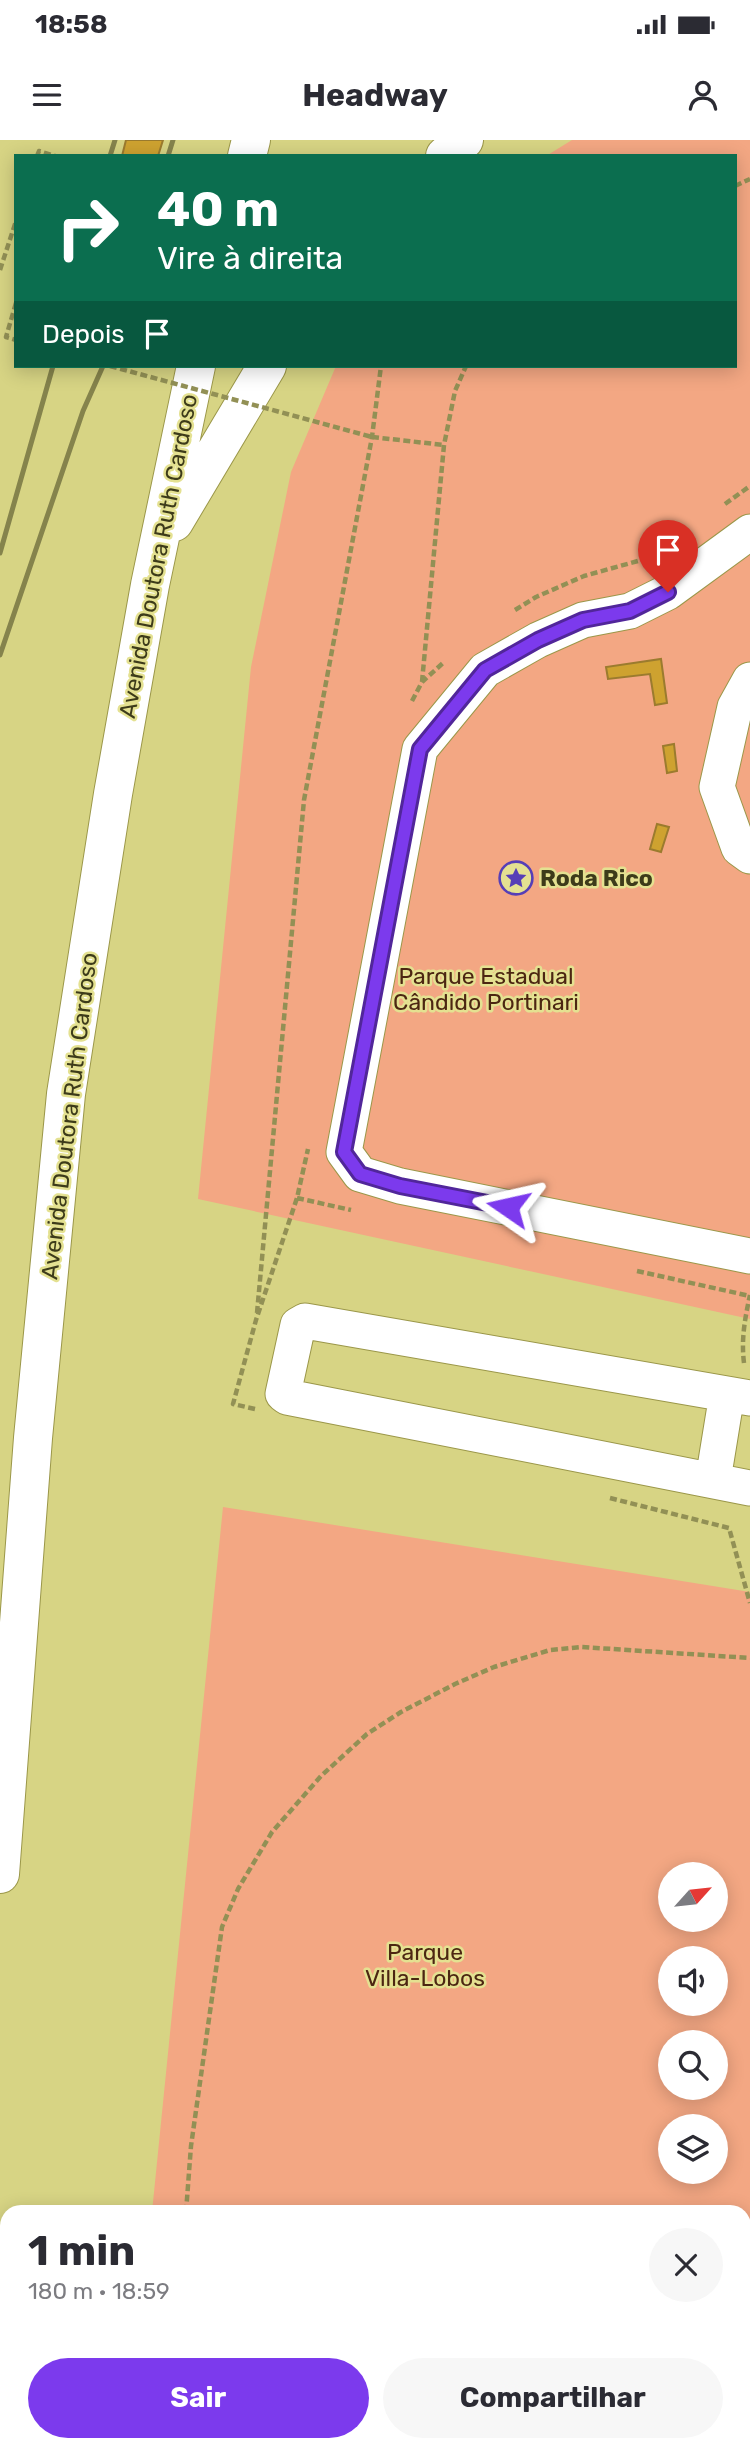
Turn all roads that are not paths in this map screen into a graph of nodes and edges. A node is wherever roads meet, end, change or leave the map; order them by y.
1 (464, 140) edge
2 (447, 154) edge
3 (196, 368) edge
4 (266, 368) edge
5 (750, 532) edge
6 (160, 541) junction
7 (750, 680) edge
8 (750, 856) edge
9 (750, 1256) edge
10 (739, 1396) edge
11 (713, 1480) junction
12 (750, 1488) edge
13 (0, 1874) edge

1 - 2 highway
3 - 6 highway, Avenida Doutora Ruth Cardoso
4 - 6 highway
5 - 9 lane
6 - 13 highway, Avenida Doutora Ruth Cardoso
7 - 8 lane
10 - 11 lane
10 - 11 lane
11 - 12 lane

